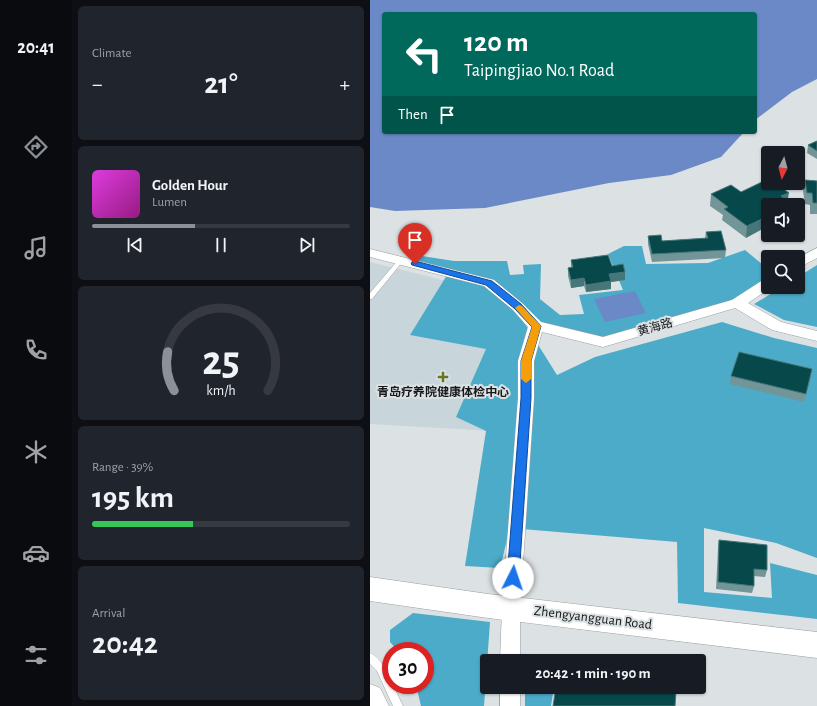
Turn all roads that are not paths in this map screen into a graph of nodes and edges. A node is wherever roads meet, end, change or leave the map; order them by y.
1 (817, 252) edge
2 (370, 253) edge
3 (401, 260) junction
4 (805, 260) edge
5 (761, 288) edge
6 (370, 297) edge
7 (737, 303) junction
8 (536, 326) junction
9 (817, 336) edge
10 (370, 589) edge
11 (511, 609) junction
12 (817, 645) edge
13 (510, 654) edge
14 (370, 657) edge
15 (510, 694) edge
16 (370, 698) edge
17 (374, 706) edge
18 (398, 706) edge
19 (510, 706) edge

1 - 4 street
2 - 3 street
3 - 6 lane
3 - 8 street
5 - 7 street, 黄海路
7 - 8 street, 黄海路
7 - 9 street
8 - 11 street
10 - 11 main road, Zhengyangguan Road
11 - 12 main road, Zhengyangguan Road
11 - 13 street
14 - 18 lane
15 - 19 street
16 - 17 main road

